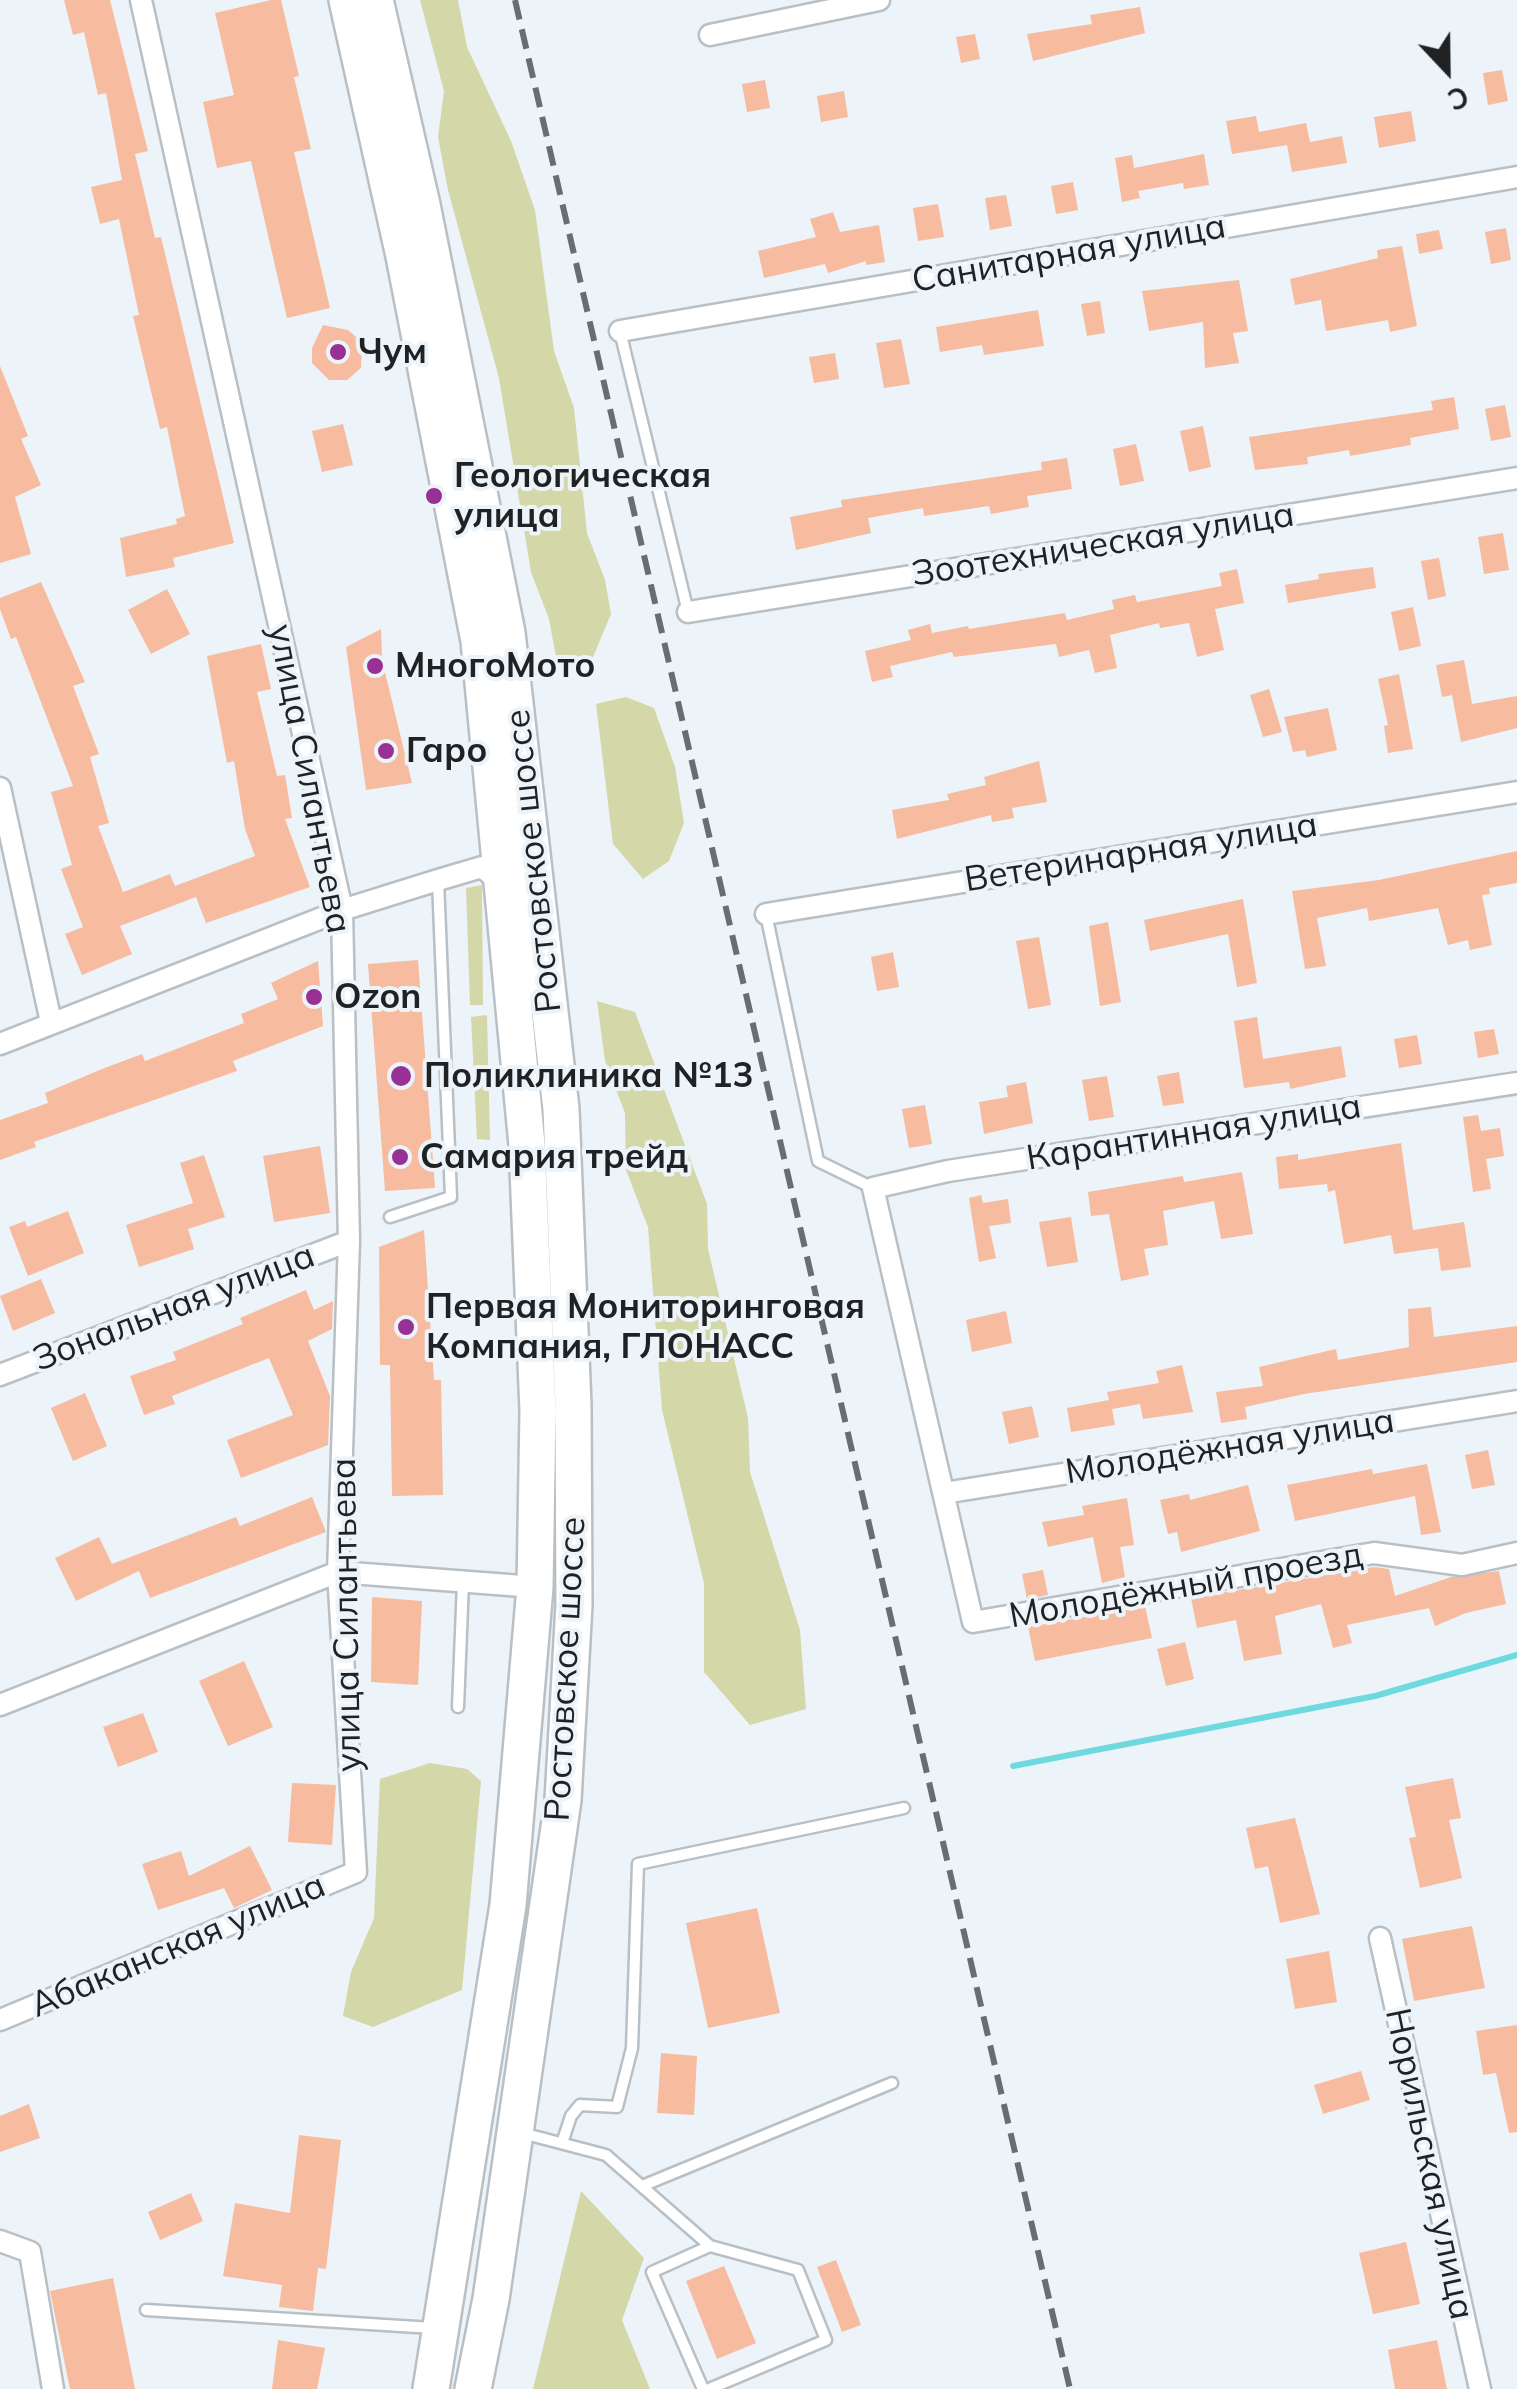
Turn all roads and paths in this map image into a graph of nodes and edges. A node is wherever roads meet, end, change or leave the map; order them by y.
1 (140, 0) edge
2 (347, 0) edge
3 (376, 0) edge
4 (879, 0) edge
5 (710, 35) dead end
6 (1517, 177) edge
7 (620, 331) joint
8 (1517, 478) edge
9 (688, 612) joint
10 (0, 788) edge
11 (1517, 792) edge
12 (438, 880) junction
13 (505, 888) junction
14 (342, 910) junction
15 (766, 914) joint
16 (51, 1022) junction
17 (0, 1044) edge
18 (1517, 1083) edge
19 (872, 1188) junction
20 (390, 1217) dead end
21 (348, 1240) junction
22 (0, 1375) edge
23 (1517, 1401) edge
24 (944, 1494) junction
25 (1517, 1553) edge
26 (338, 1572) junction
27 (464, 1581) junction
28 (535, 1587) junction
29 (0, 1705) edge
30 (458, 1707) dead end
31 (904, 1808) dead end
32 (356, 1872) joint
33 (1380, 1938) dead end
34 (0, 2020) edge
35 (892, 2083) dead end
36 (516, 2131) junction
37 (562, 2143) junction
38 (642, 2186) junction
39 (0, 2241) edge
40 (710, 2246) junction
41 (146, 2310) dead end
42 (444, 2329) junction
43 (52, 2389) edge
44 (432, 2389) edge
45 (473, 2389) edge
46 (706, 2389) edge
47 (1480, 2389) edge

1 - 14 street, улица Силантьева
2 - 13 highway, Ростовское шоссе
3 - 36 highway, Ростовское шоссе
4 - 5 street
6 - 7 street, Санитарная улица
7 - 9 lane
8 - 9 street, Зоотехническая улица
10 - 16 street
11 - 15 street, Ветеринарная улица
12 - 13 street
12 - 14 street
12 - 20 lane
13 - 28 highway, Ростовское шоссе
14 - 16 street
14 - 21 street, улица Силантьева
15 - 19 lane
16 - 17 street
18 - 19 street, Карантинная улица
19 - 24 street
21 - 22 street, Зональная улица
21 - 26 street, улица Силантьева
23 - 24 street, Молодёжная улица
24 - 25 street, Молодёжный проезд
26 - 27 street
26 - 29 street
26 - 32 street, улица Силантьева
27 - 28 street
27 - 30 lane
28 - 42 highway, Ростовское шоссе
31 - 37 lane
32 - 34 street, Абаканская улица
33 - 47 street, Норильская улица
35 - 38 lane
36 - 37 lane
36 - 45 highway, Ростовское шоссе
37 - 38 lane
38 - 40 lane
39 - 43 street
40 - 46 lane
40 - 46 lane
41 - 42 lane
42 - 44 highway, Ростовское шоссе

